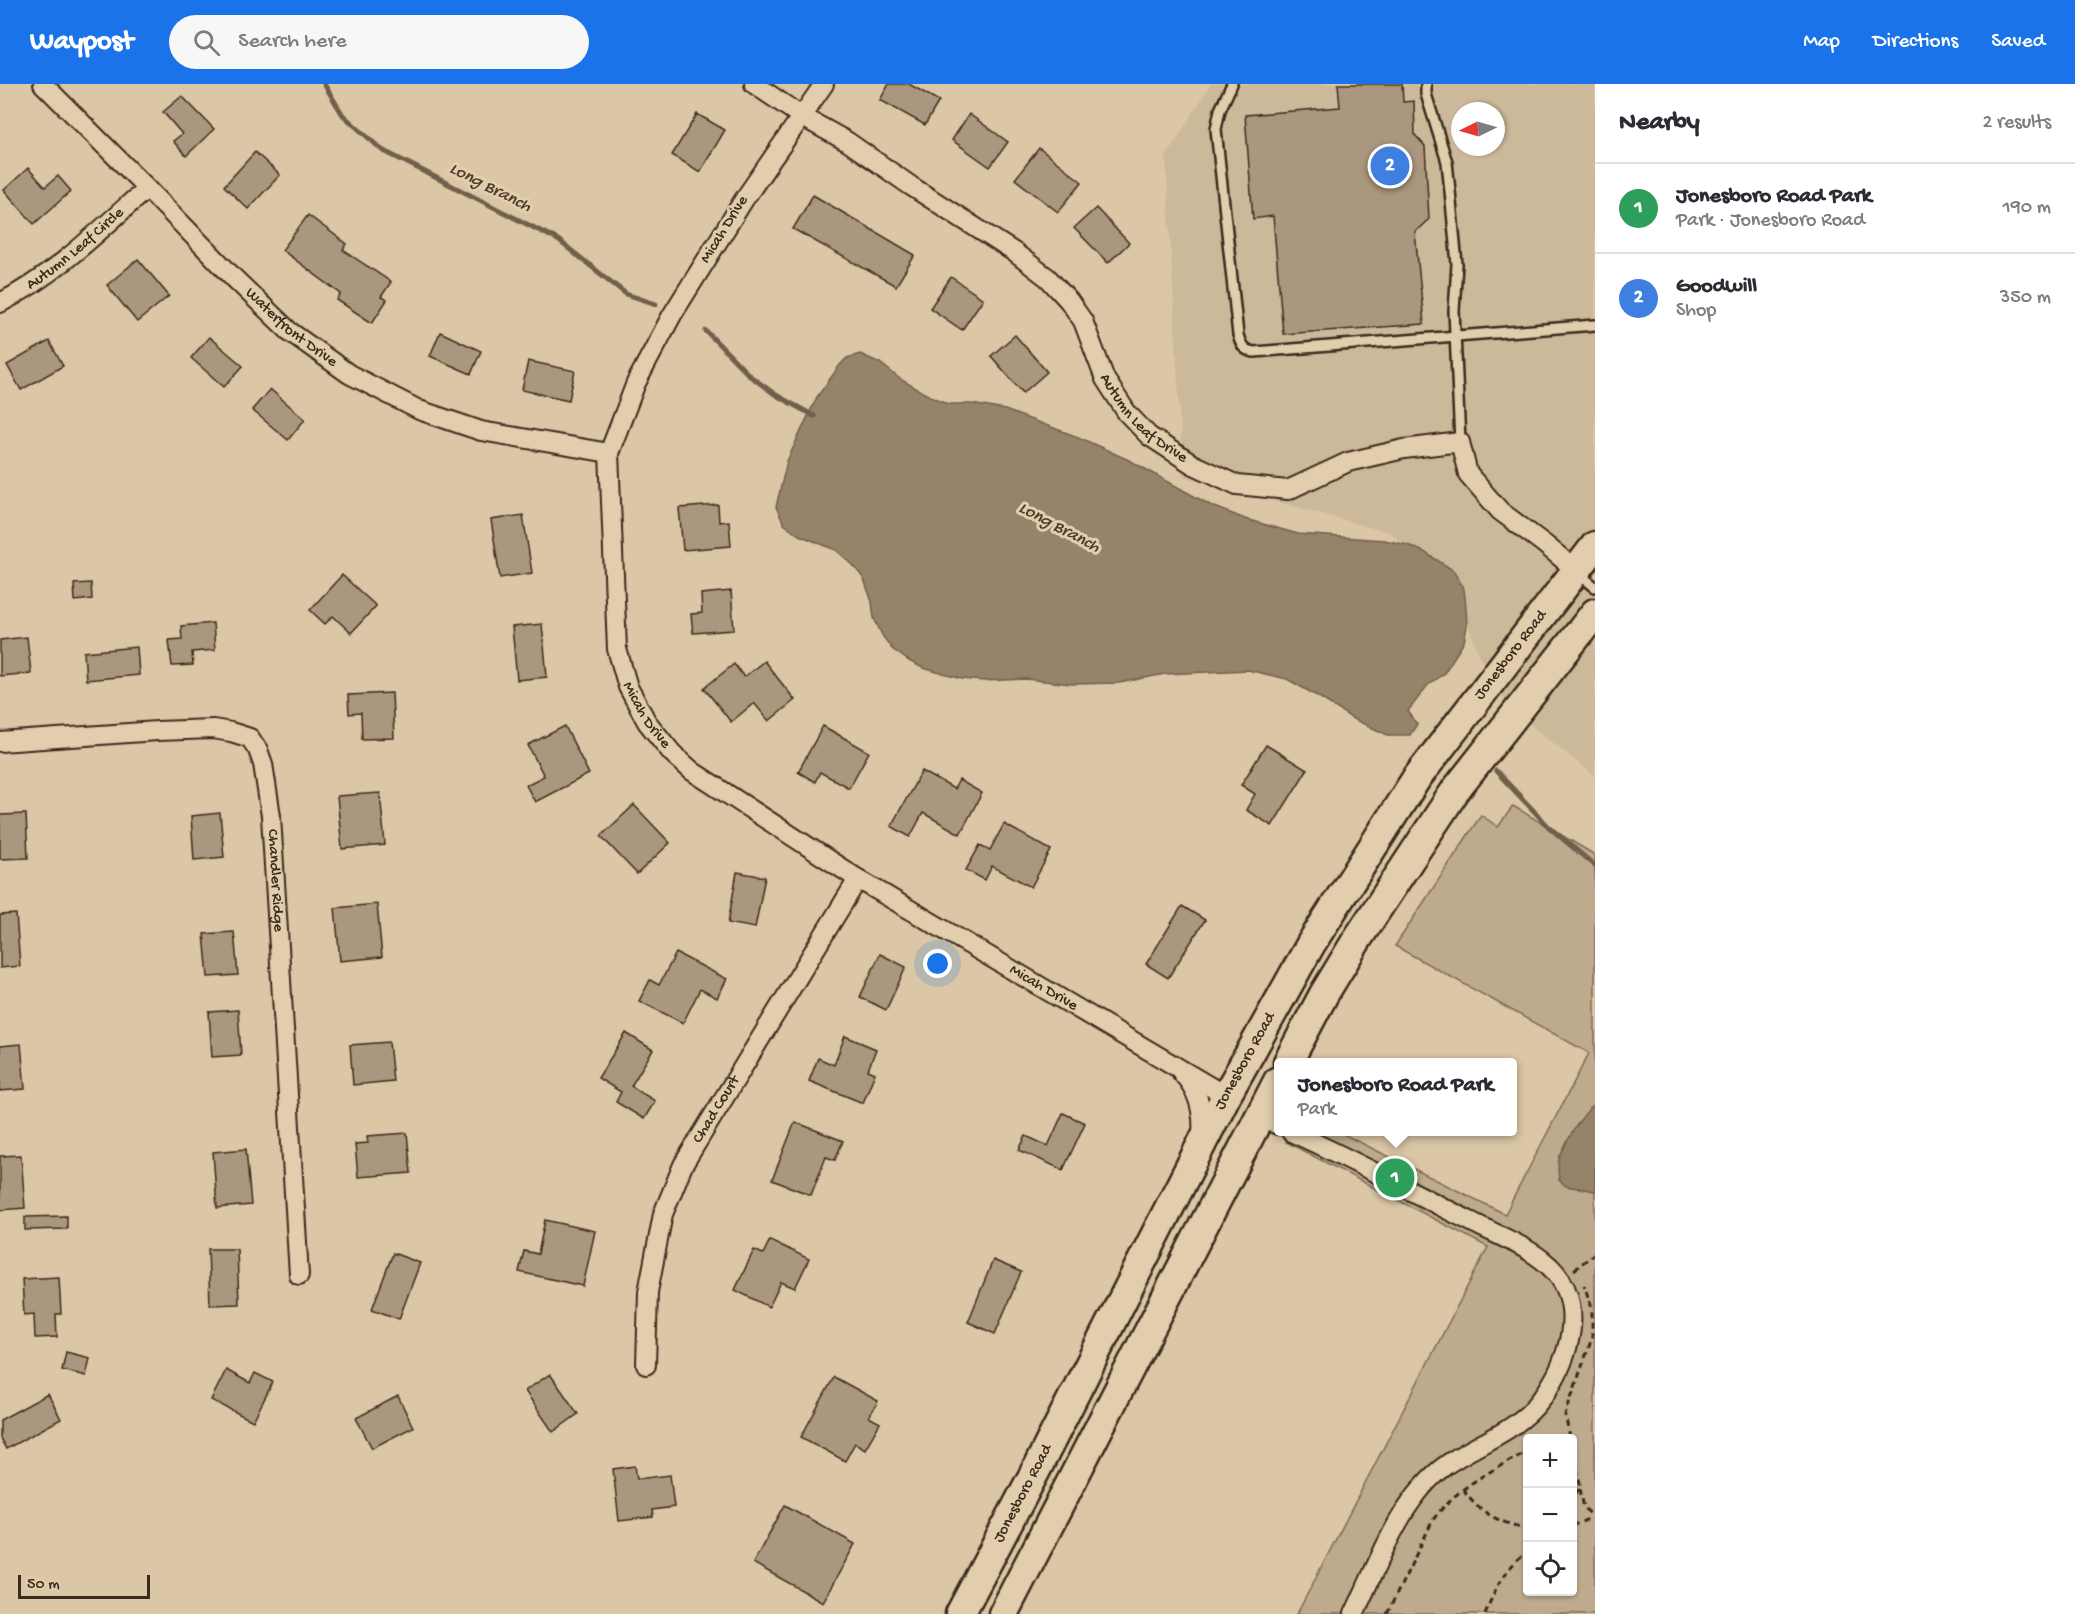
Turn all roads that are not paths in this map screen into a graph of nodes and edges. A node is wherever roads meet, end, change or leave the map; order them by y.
1 (43, 84) edge
2 (754, 84) edge
3 (824, 84) edge
4 (1232, 84) edge
5 (1425, 84) edge
6 (801, 116) junction
7 (147, 188) junction
8 (0, 303) edge
9 (1595, 325) edge
10 (1455, 336) junction
11 (1460, 442) junction
12 (609, 453) junction
13 (1595, 546) edge
14 (1585, 578) edge
15 (1595, 613) edge
16 (0, 742) edge
17 (858, 879) junction
18 (1258, 1038) junction
19 (1290, 1058) edge
20 (1177, 1068) junction
21 (1226, 1096) junction
22 (1274, 1099) edge
23 (1269, 1121) edge
24 (1303, 1136) edge
25 (1202, 1143) junction
26 (1226, 1181) junction
27 (299, 1275) dead end
28 (646, 1365) dead end
29 (960, 1614) edge
30 (1003, 1614) edge
31 (1354, 1614) edge

1 - 7 street, Waterfront Drive
2 - 6 street, Autumn Leaf Drive
3 - 6 street, Micah Drive
4 - 10 lane
5 - 10 lane
6 - 11 street, Autumn Leaf Drive
6 - 12 street, Micah Drive
7 - 8 street, Autumn Leaf Circle
7 - 12 street, Waterfront Drive
9 - 10 lane
10 - 11 lane
11 - 14 street
12 - 17 street, Micah Drive
13 - 14 main road, Jonesboro Road
14 - 18 main road, Jonesboro Road
15 - 19 main road
16 - 27 street, Chandler Ridge
17 - 20 street, Micah Drive
17 - 28 street, Chad Court
18 - 21 main road, Jonesboro Road
18 - 23 main road
20 - 21 street, Micah Drive
20 - 25 street
21 - 25 main road, Jonesboro Road
21 - 26 main road
22 - 23 main road
23 - 26 main road
24 - 31 street
25 - 29 main road, Jonesboro Road
26 - 30 main road

